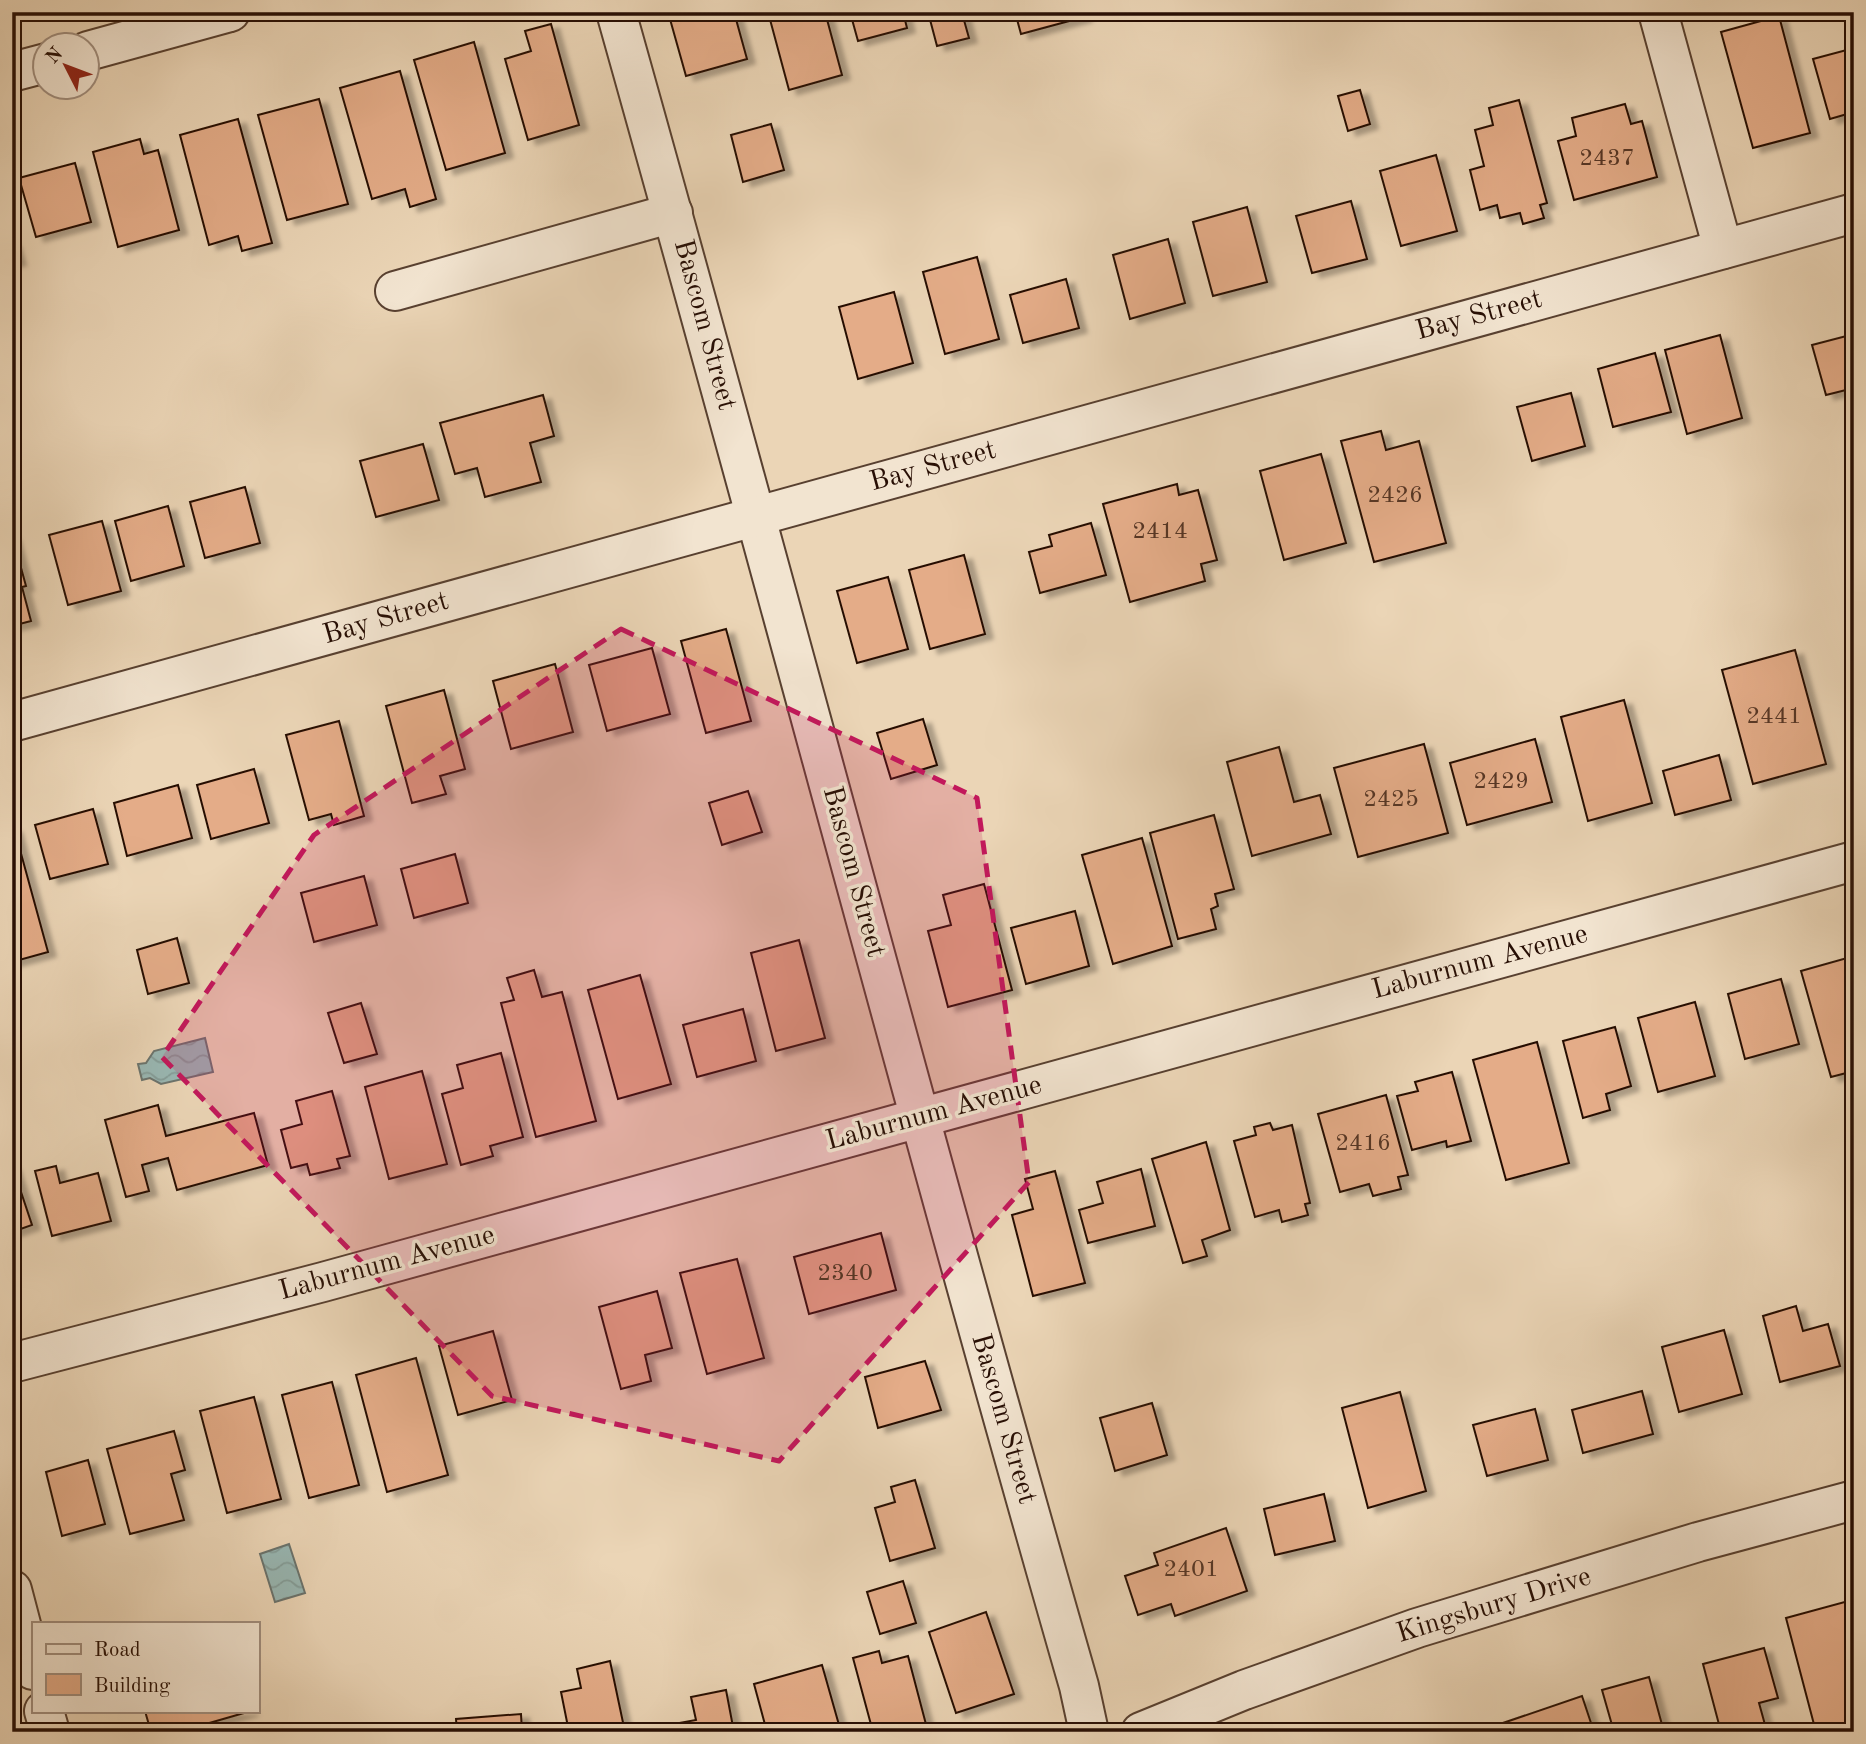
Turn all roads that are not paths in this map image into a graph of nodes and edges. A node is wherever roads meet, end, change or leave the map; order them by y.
1 (230, 12) edge
2 (616, 12) edge
3 (1658, 12) edge
4 (102, 47) edge
5 (32, 67) edge
6 (12, 72) edge
7 (673, 213) junction
8 (1854, 213) edge
9 (1723, 249) junction
10 (395, 292) dead end
11 (756, 516) junction
12 (12, 722) edge
13 (1854, 860) edge
14 (920, 1118) junction
15 (12, 1363) edge
16 (1854, 1500) edge
17 (12, 1590) edge
18 (32, 1666) edge
19 (44, 1712) edge
20 (50, 1732) edge
21 (1089, 1732) edge
22 (1141, 1732) edge

1 - 4 street
2 - 7 street, Bascom Street
3 - 9 street
5 - 6 street
7 - 10 street
7 - 11 street, Bascom Street
8 - 9 street, Bay Street
9 - 11 street, Bay Street
11 - 12 street, Bay Street
11 - 14 street, Bascom Street
13 - 14 street, Laburnum Avenue
14 - 15 street, Laburnum Avenue
14 - 21 street, Bascom Street
16 - 22 street, Kingsbury Drive
17 - 18 street
19 - 20 street

